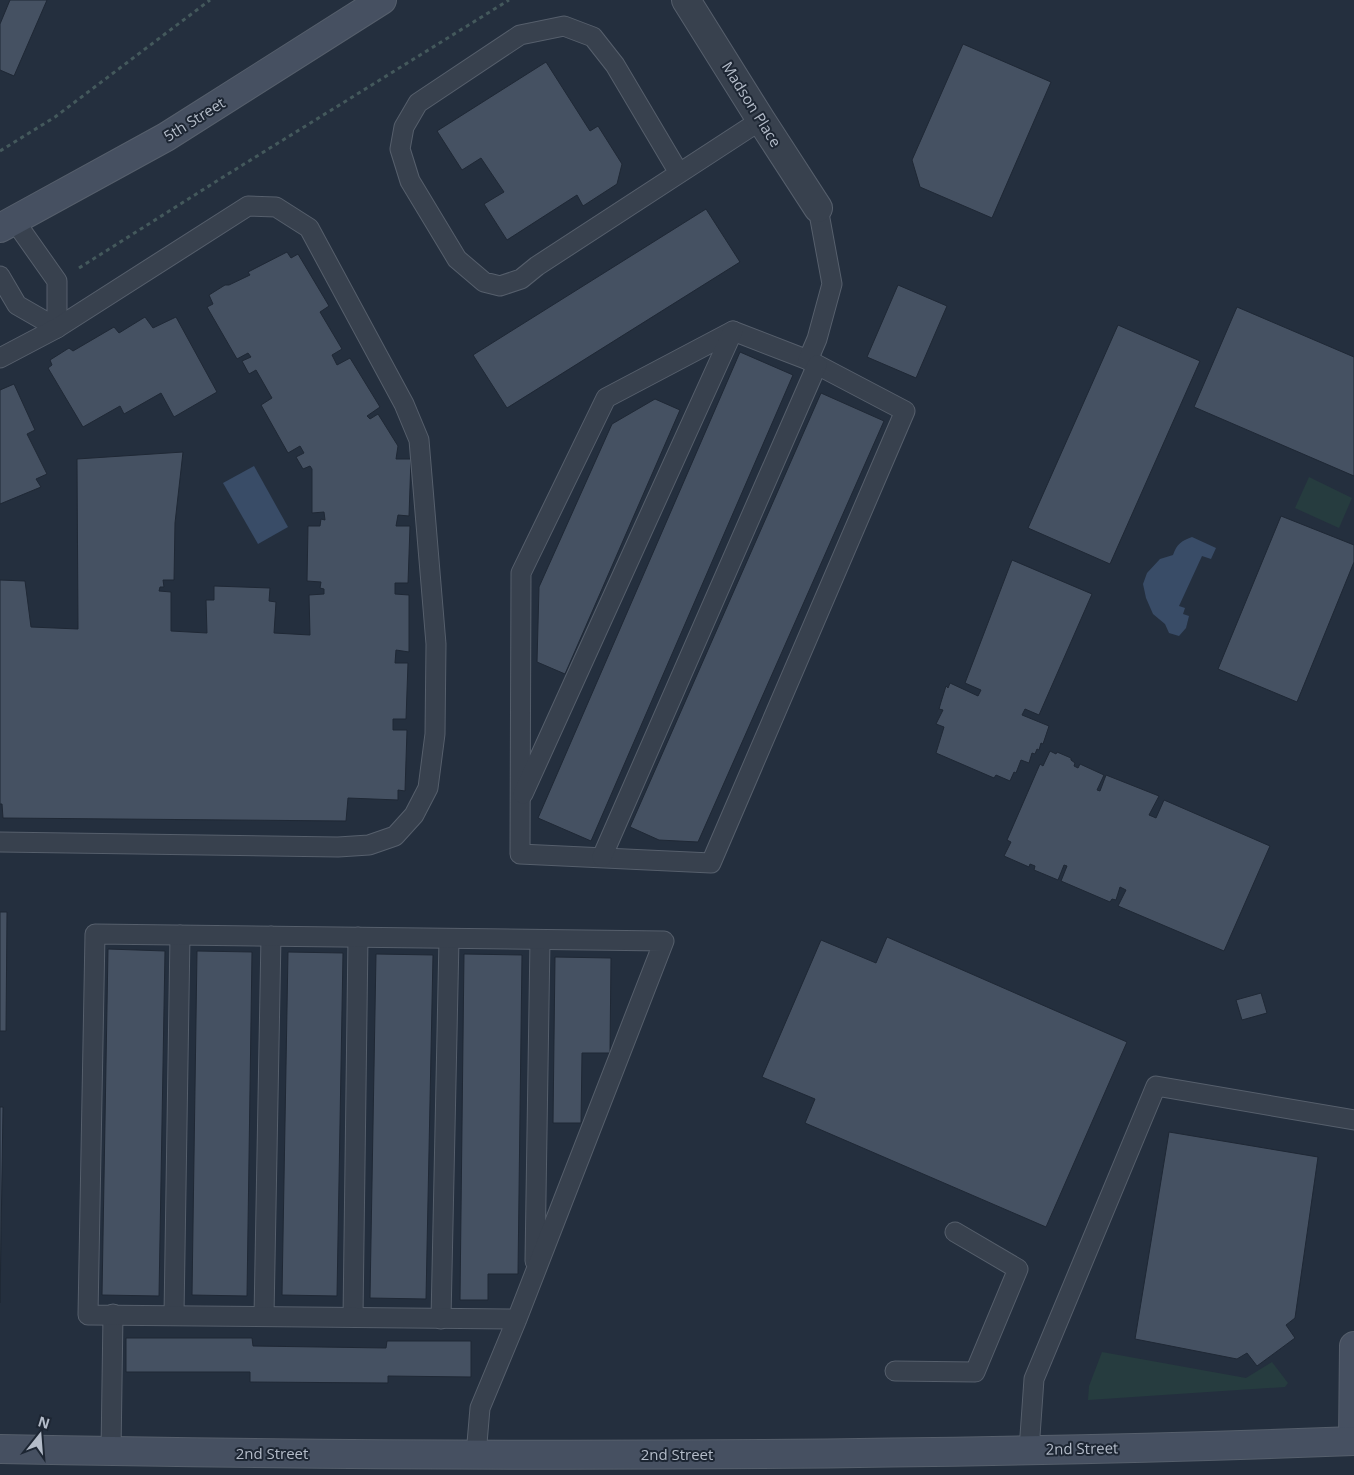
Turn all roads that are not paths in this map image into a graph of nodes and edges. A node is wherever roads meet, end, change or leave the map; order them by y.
1 (382, 0) edge
2 (686, 0) edge
3 (761, 120) junction
4 (679, 173) junction
5 (818, 208) joint
6 (7, 224) edge
7 (0, 276) edge
8 (57, 328) junction
9 (732, 331) junction
10 (0, 358) edge
11 (813, 362) junction
12 (521, 800) junction
13 (0, 842) edge
14 (602, 857) junction
15 (180, 935) junction
16 (271, 936) junction
17 (358, 937) junction
18 (449, 939) junction
19 (540, 940) junction
20 (1354, 1120) edge
21 (955, 1232) dead end
22 (534, 1275) junction
23 (113, 1314) junction
24 (174, 1315) junction
25 (264, 1316) junction
26 (353, 1317) junction
27 (441, 1319) junction
28 (517, 1319) junction
29 (1354, 1346) edge
30 (895, 1371) dead end
31 (1353, 1441) edge
32 (0, 1449) edge
33 (1029, 1450) junction
34 (111, 1452) junction
35 (476, 1455) junction

1 - 6 street, 5th Street
2 - 3 street, Madson Place
3 - 4 lane
3 - 5 street, Madson Place
4 - 4 lane
5 - 11 lane
6 - 8 lane
7 - 8 lane
8 - 10 lane
8 - 13 lane
9 - 11 lane
9 - 12 lane
9 - 12 lane
11 - 14 lane
11 - 14 lane
12 - 14 lane
15 - 16 lane
15 - 23 lane
15 - 24 lane
16 - 17 lane
16 - 25 lane
17 - 18 lane
17 - 26 lane
18 - 19 lane
18 - 27 lane
19 - 22 lane
19 - 22 lane
20 - 33 lane
21 - 30 lane
22 - 28 lane
23 - 24 lane
23 - 34 lane
24 - 25 lane
25 - 26 lane
26 - 27 lane
27 - 28 lane
28 - 35 lane
29 - 31 street
31 - 33 street, 2nd Street
32 - 34 street, 2nd Street
33 - 35 street, 2nd Street
34 - 35 street, 2nd Street

